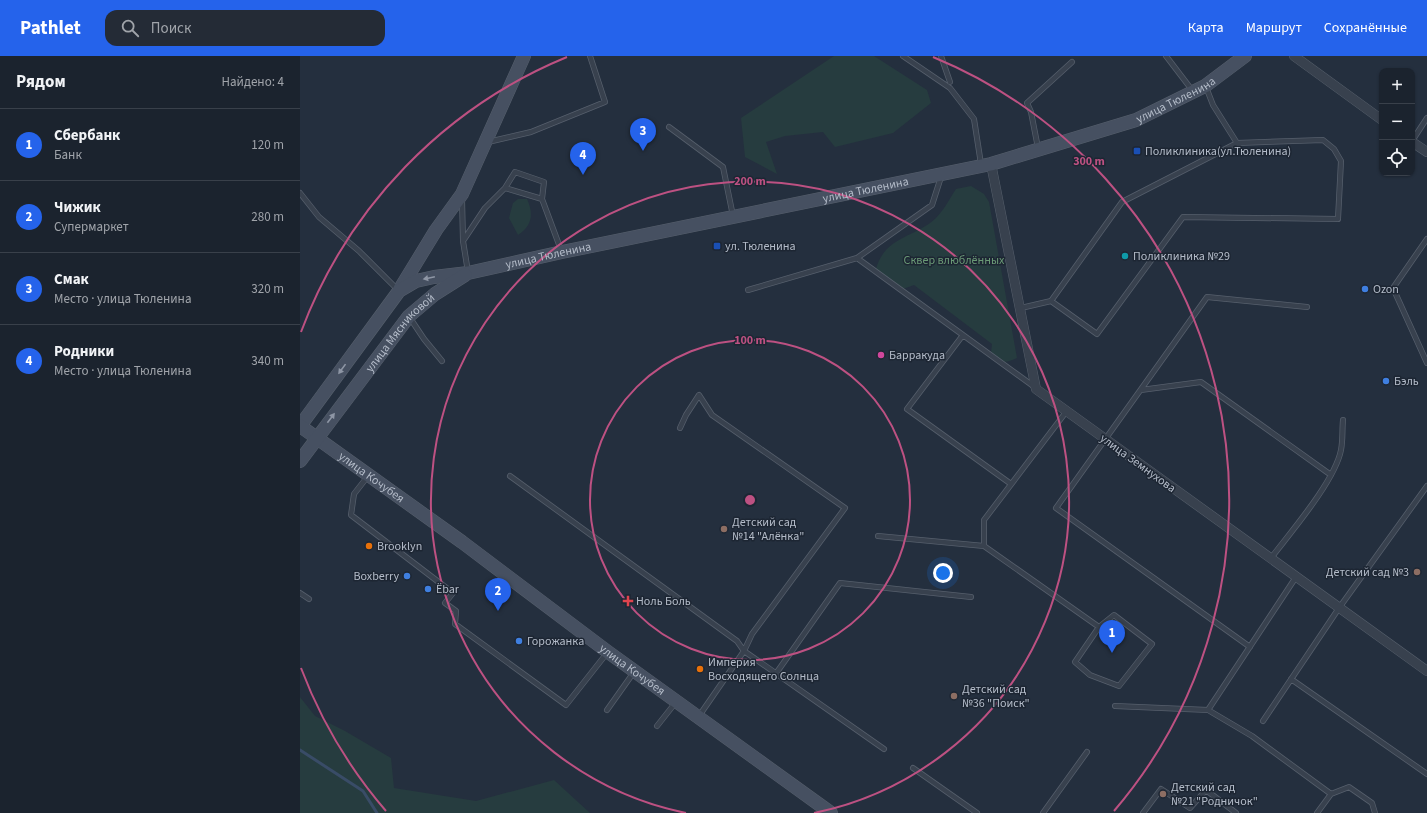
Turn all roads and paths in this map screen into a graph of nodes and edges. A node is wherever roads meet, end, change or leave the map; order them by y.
1 (524, 56) edge
2 (590, 56) edge
3 (903, 56) edge
4 (941, 56) edge
5 (1166, 56) edge
6 (1245, 56) edge
7 (1294, 56) edge
8 (1072, 62) dead end
9 (950, 82) dead end
10 (1205, 86) junction
11 (1193, 92) junction
12 (1379, 118) edge
13 (1427, 118) edge
14 (669, 127) dead end
15 (1413, 140) edge
16 (486, 142) junction
17 (1237, 143) junction
18 (1415, 144) edge
19 (1038, 150) junction
20 (1427, 152) edge
21 (986, 165) junction
22 (942, 173) junction
23 (505, 188) junction
24 (300, 193) edge
25 (462, 194) junction
26 (542, 199) junction
27 (733, 217) junction
28 (463, 241) junction
29 (1426, 241) edge
30 (562, 252) junction
31 (857, 258) junction
32 (468, 273) junction
33 (399, 290) junction
34 (748, 290) dead end
35 (1051, 301) junction
36 (1307, 307) dead end
37 (1021, 308) junction
38 (409, 316) junction
39 (963, 335) junction
40 (442, 361) dead end
41 (1427, 363) edge
42 (1036, 389) junction
43 (1141, 390) junction
44 (1066, 412) junction
45 (1343, 420) dead end
46 (300, 426) edge
47 (680, 428) dead end
48 (316, 438) junction
49 (1105, 440) junction
50 (300, 461) edge
51 (369, 475) junction
52 (1331, 475) junction
53 (510, 476) dead end
54 (1011, 484) junction
55 (1427, 486) edge
56 (878, 536) dead end
57 (984, 546) junction
58 (1270, 559) junction
59 (1296, 577) junction
60 (300, 593) edge
61 (971, 597) dead end
62 (309, 599) dead end
63 (1339, 608) junction
64 (1099, 627) junction
65 (1250, 647) junction
66 (744, 651) junction
67 (608, 652) junction
68 (635, 671) junction
69 (1427, 671) edge
70 (777, 672) junction
71 (1291, 679) junction
72 (677, 701) junction
73 (1116, 706) dead end
74 (607, 710) dead end
75 (1208, 710) junction
76 (699, 716) junction
77 (1263, 721) dead end
78 (657, 726) dead end
79 (884, 749) dead end
80 (1087, 752) dead end
81 (913, 768) dead end
82 (1427, 774) edge
83 (1331, 794) junction
84 (831, 813) edge
85 (977, 813) edge
86 (1043, 813) edge
87 (1143, 813) edge
88 (1236, 813) edge
89 (1317, 813) edge
90 (1375, 813) edge

1 - 16 street, улица Мясниковой
2 - 16 lane
3 - 21 lane
4 - 9 lane
5 - 11 lane
6 - 10 street, улица Тюленина
7 - 12 street
8 - 19 lane
10 - 11 street, улица Тюленина
10 - 17 lane
11 - 19 street, улица Тюленина
13 - 15 lane
14 - 27 lane
16 - 25 street, улица Мясниковой
17 - 35 lane
17 - 35 lane
18 - 20 street
19 - 21 street, улица Тюленина
21 - 22 street, улица Тюленина
21 - 37 street
22 - 27 street, улица Тюленина
22 - 31 lane
23 - 26 lane
23 - 26 lane
23 - 28 lane
24 - 33 lane
25 - 28 lane
25 - 33 street, улица Мясниковой
26 - 30 lane
27 - 30 street, улица Тюленина
28 - 32 lane
29 - 41 lane
30 - 32 street, улица Тюленина
31 - 34 lane
31 - 39 lane
32 -> 33 street, улица Мясниковой
32 - 38 street, улица Мясниковой
33 -> 46 street, улица Мясниковой
35 - 37 lane
36 - 43 lane
37 - 42 street
38 - 40 lane
48 -> 38 street, улица Мясниковой
39 - 42 lane
39 - 54 lane
42 - 44 street, улица Земнухова
43 - 49 lane
43 - 52 lane
44 - 49 street, улица Земнухова
44 - 54 lane
45 - 52 lane
46 - 48 street, улица Кочубея
47 - 66 lane
48 - 50 street, улица Мясниковой
48 - 51 street, улица Кочубея
49 - 58 street, улица Земнухова
49 - 65 lane
51 - 67 street, улица Кочубея
51 - 67 lane
52 - 58 lane
53 - 66 lane
54 - 57 lane
55 - 63 lane
56 - 57 lane
57 - 64 lane
58 - 59 street, улица Земнухова
59 - 63 street, улица Земнухова
59 - 65 lane
60 - 62 lane
61 - 70 lane
63 - 69 street, улица Земнухова
63 - 71 lane
64 - 64 lane
65 - 75 lane
66 - 70 lane
66 - 76 lane
67 - 68 street, улица Кочубея
68 - 72 street, улица Кочубея
68 - 74 lane
70 - 79 lane
71 - 77 lane
71 - 82 lane
72 - 76 street, улица Кочубея
72 - 78 lane
73 - 75 lane
75 - 83 lane
76 - 84 street, улица Кочубея
80 - 86 lane
81 - 85 lane
83 - 89 lane
83 - 90 lane
87 - 88 lane

